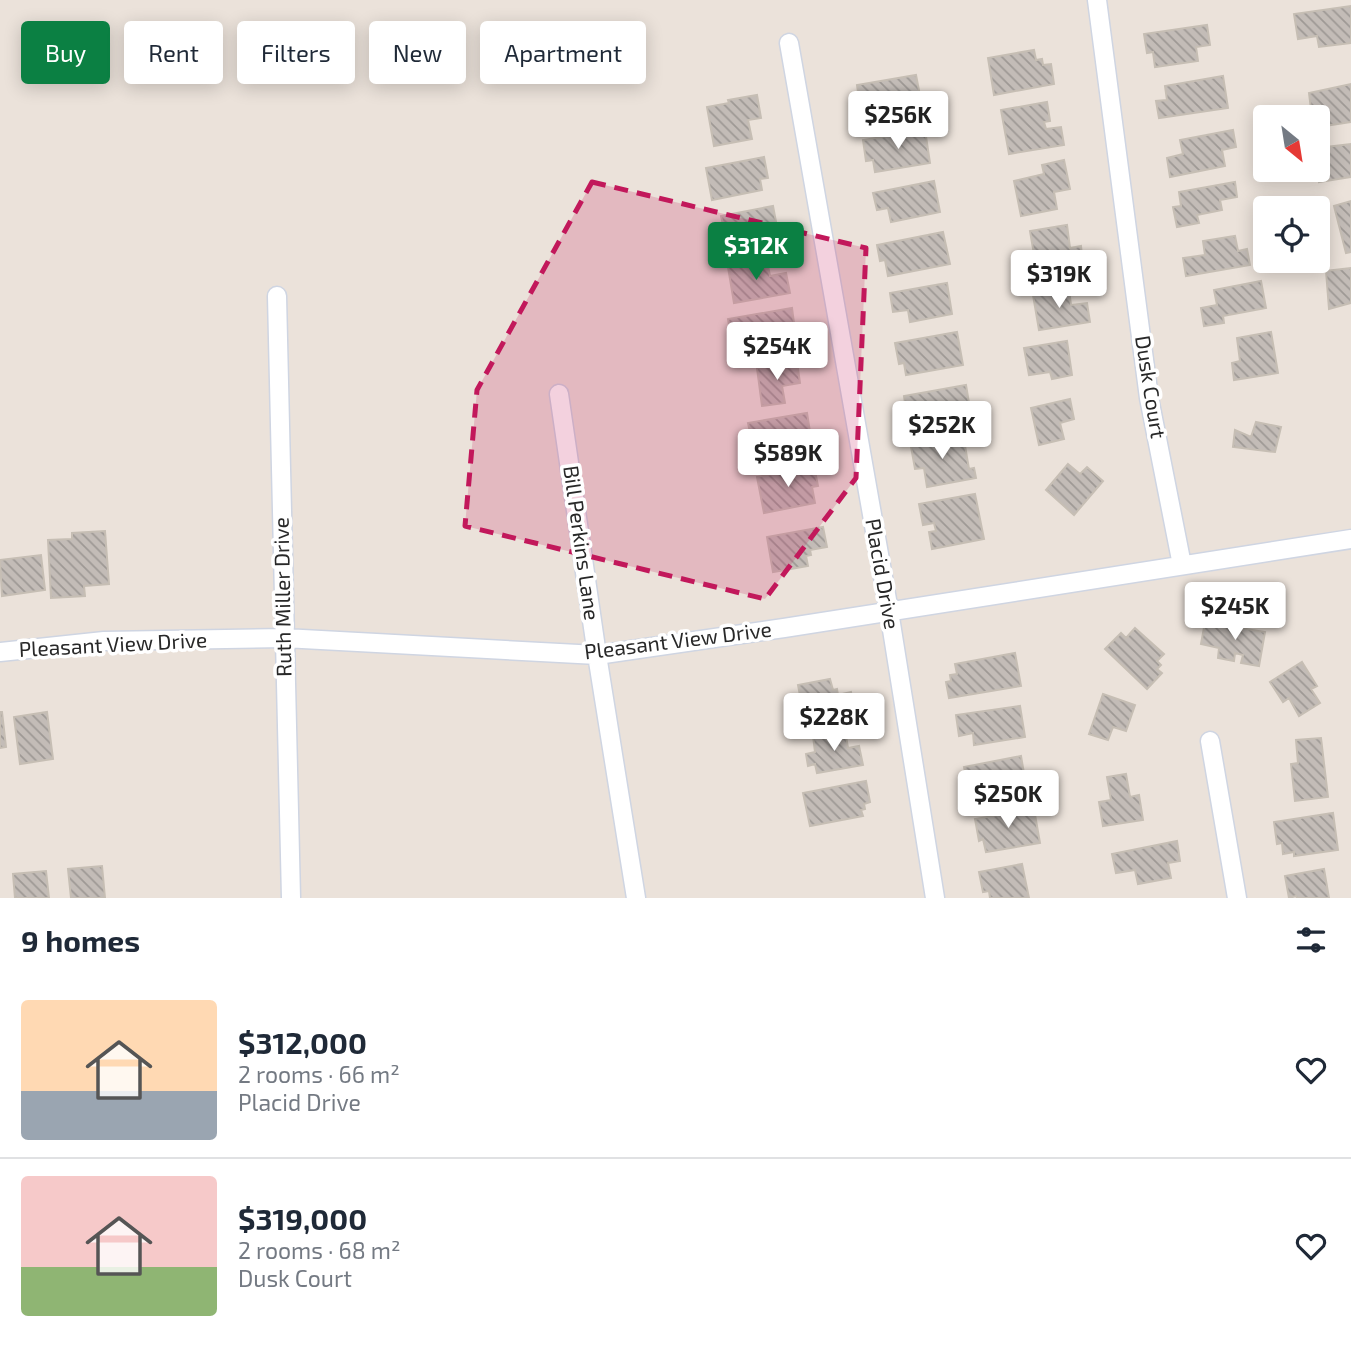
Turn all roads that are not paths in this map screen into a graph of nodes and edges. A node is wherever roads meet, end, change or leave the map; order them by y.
1 (1097, 0) edge
2 (789, 43) dead end
3 (277, 296) dead end
4 (559, 394) dead end
5 (1351, 539) edge
6 (1182, 565) junction
7 (889, 611) junction
8 (284, 638) junction
9 (0, 652) edge
10 (597, 654) junction
11 (1210, 741) dead end
12 (291, 898) edge
13 (636, 898) edge
14 (935, 898) edge
15 (1237, 898) edge

1 - 6 street, Dusk Court
2 - 7 street, Placid Drive
3 - 8 street, Ruth Miller Drive
4 - 10 street, Bill Perkins Lane
5 - 6 street, Pleasant View Drive
6 - 7 street, Pleasant View Drive
7 - 10 street, Pleasant View Drive
7 - 14 street, Placid Drive
8 - 9 street, Pleasant View Drive
8 - 10 street, Pleasant View Drive
8 - 12 street, Ruth Miller Drive
10 - 13 street, Bill Perkins Lane
11 - 15 street

